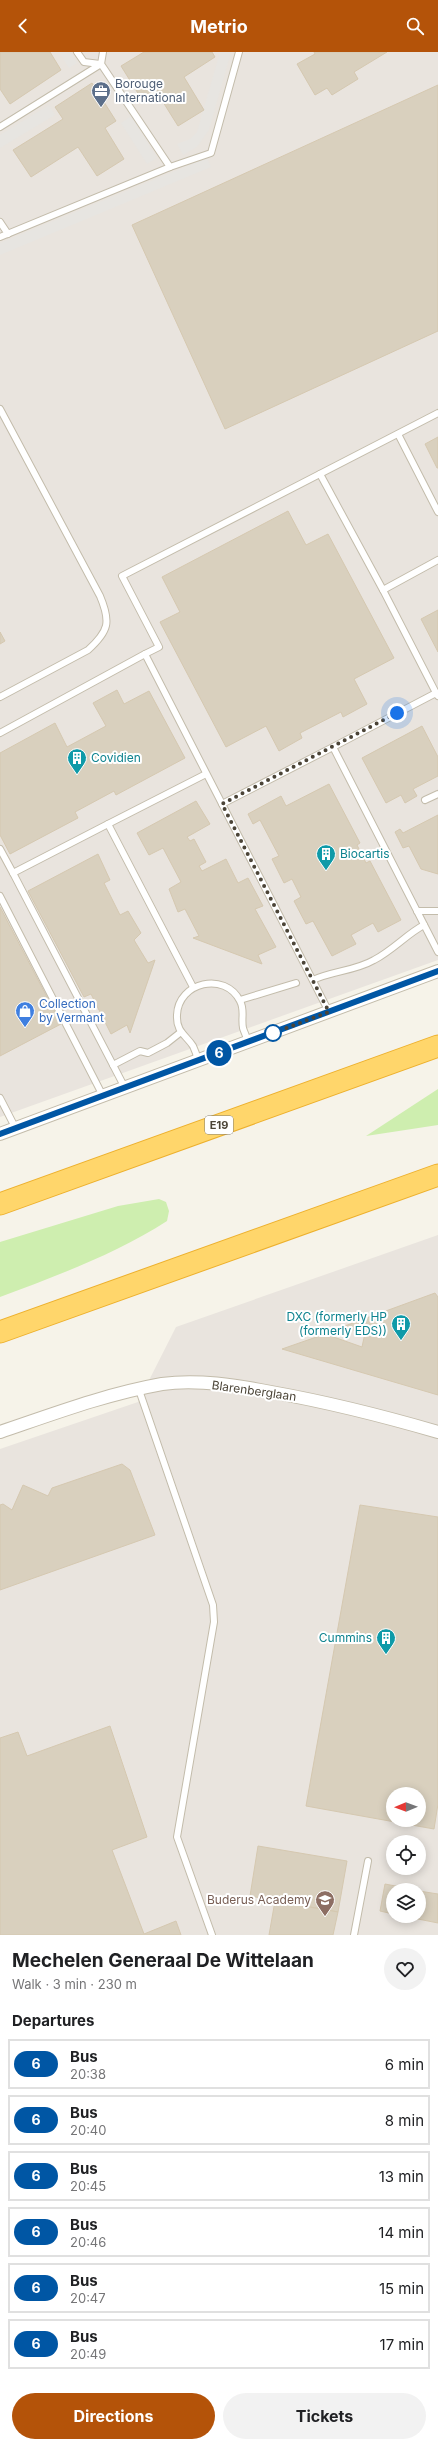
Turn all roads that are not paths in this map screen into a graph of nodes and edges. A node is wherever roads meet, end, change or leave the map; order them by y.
1 (77, 52) edge
2 (103, 52) edge
3 (239, 52) edge
4 (101, 64) junction
5 (0, 127) edge
6 (170, 166) junction
7 (0, 222) edge
8 (8, 234) junction
9 (0, 237) edge
10 (0, 409) edge
11 (438, 413) edge
12 (398, 434) junction
13 (320, 474) junction
14 (438, 512) edge
15 (438, 560) edge
16 (383, 590) junction
17 (145, 654) junction
18 (437, 694) edge
19 (0, 697) edge
20 (0, 733) edge
21 (333, 747) junction
22 (206, 774) junction
23 (438, 794) edge
24 (425, 800) dead end
25 (222, 804) junction
26 (108, 824) junction
27 (0, 849) edge
28 (13, 873) junction
29 (0, 896) edge
30 (417, 911) junction
31 (438, 911) edge
32 (424, 925) junction
33 (438, 952) edge
34 (438, 971) edge
35 (313, 980) junction
36 (296, 983) dead end
37 (193, 987) junction
38 (240, 1000) junction
39 (329, 1012) junction
40 (181, 1032) junction
41 (248, 1042) junction
42 (438, 1046) edge
43 (198, 1061) junction
44 (113, 1065) junction
45 (125, 1088) junction
46 (103, 1096) junction
47 (0, 1098) edge
48 (16, 1129) junction
49 (0, 1134) edge
50 (438, 1175) edge
51 (0, 1204) edge
52 (0, 1332) edge
53 (138, 1390) junction
54 (0, 1432) edge
55 (438, 1432) edge
56 (368, 1861) dead end
57 (212, 1935) edge
58 (354, 1935) edge

1 - 4 lane
2 - 4 lane
3 - 6 lane
4 - 5 lane
4 - 6 lane
6 - 8 lane
7 - 8 lane
8 - 9 lane
10 - 19 lane
11 - 12 lane
12 - 13 lane
12 - 14 lane
13 - 16 lane
13 - 17 lane
15 - 16 lane
16 - 18 lane
17 - 20 lane
17 - 22 lane
18 - 21 lane
21 - 25 lane
21 - 30 lane
22 - 25 lane
22 - 26 lane
23 - 24 lane
25 - 35 lane
26 - 28 lane
26 - 37 lane
27 - 28 lane
28 - 44 lane
29 - 46 lane
30 - 31 lane
30 - 32 lane
32 - 33 lane
32 - 35 lane
34 - 39 street
35 - 39 lane
36 - 38 lane
37 - 38 lane
37 - 40 lane
38 - 41 lane
39 - 41 street
40 - 43 lane
40 - 44 lane
41 - 43 street
42 - 51 highway, E19
43 - 45 street
44 - 45 lane
45 - 46 street
46 - 48 street
47 - 48 lane
48 - 49 street
50 - 52 highway
53 - 54 street, Blarenberglaan
53 - 55 street, Blarenberglaan
53 - 57 lane
56 - 58 lane

